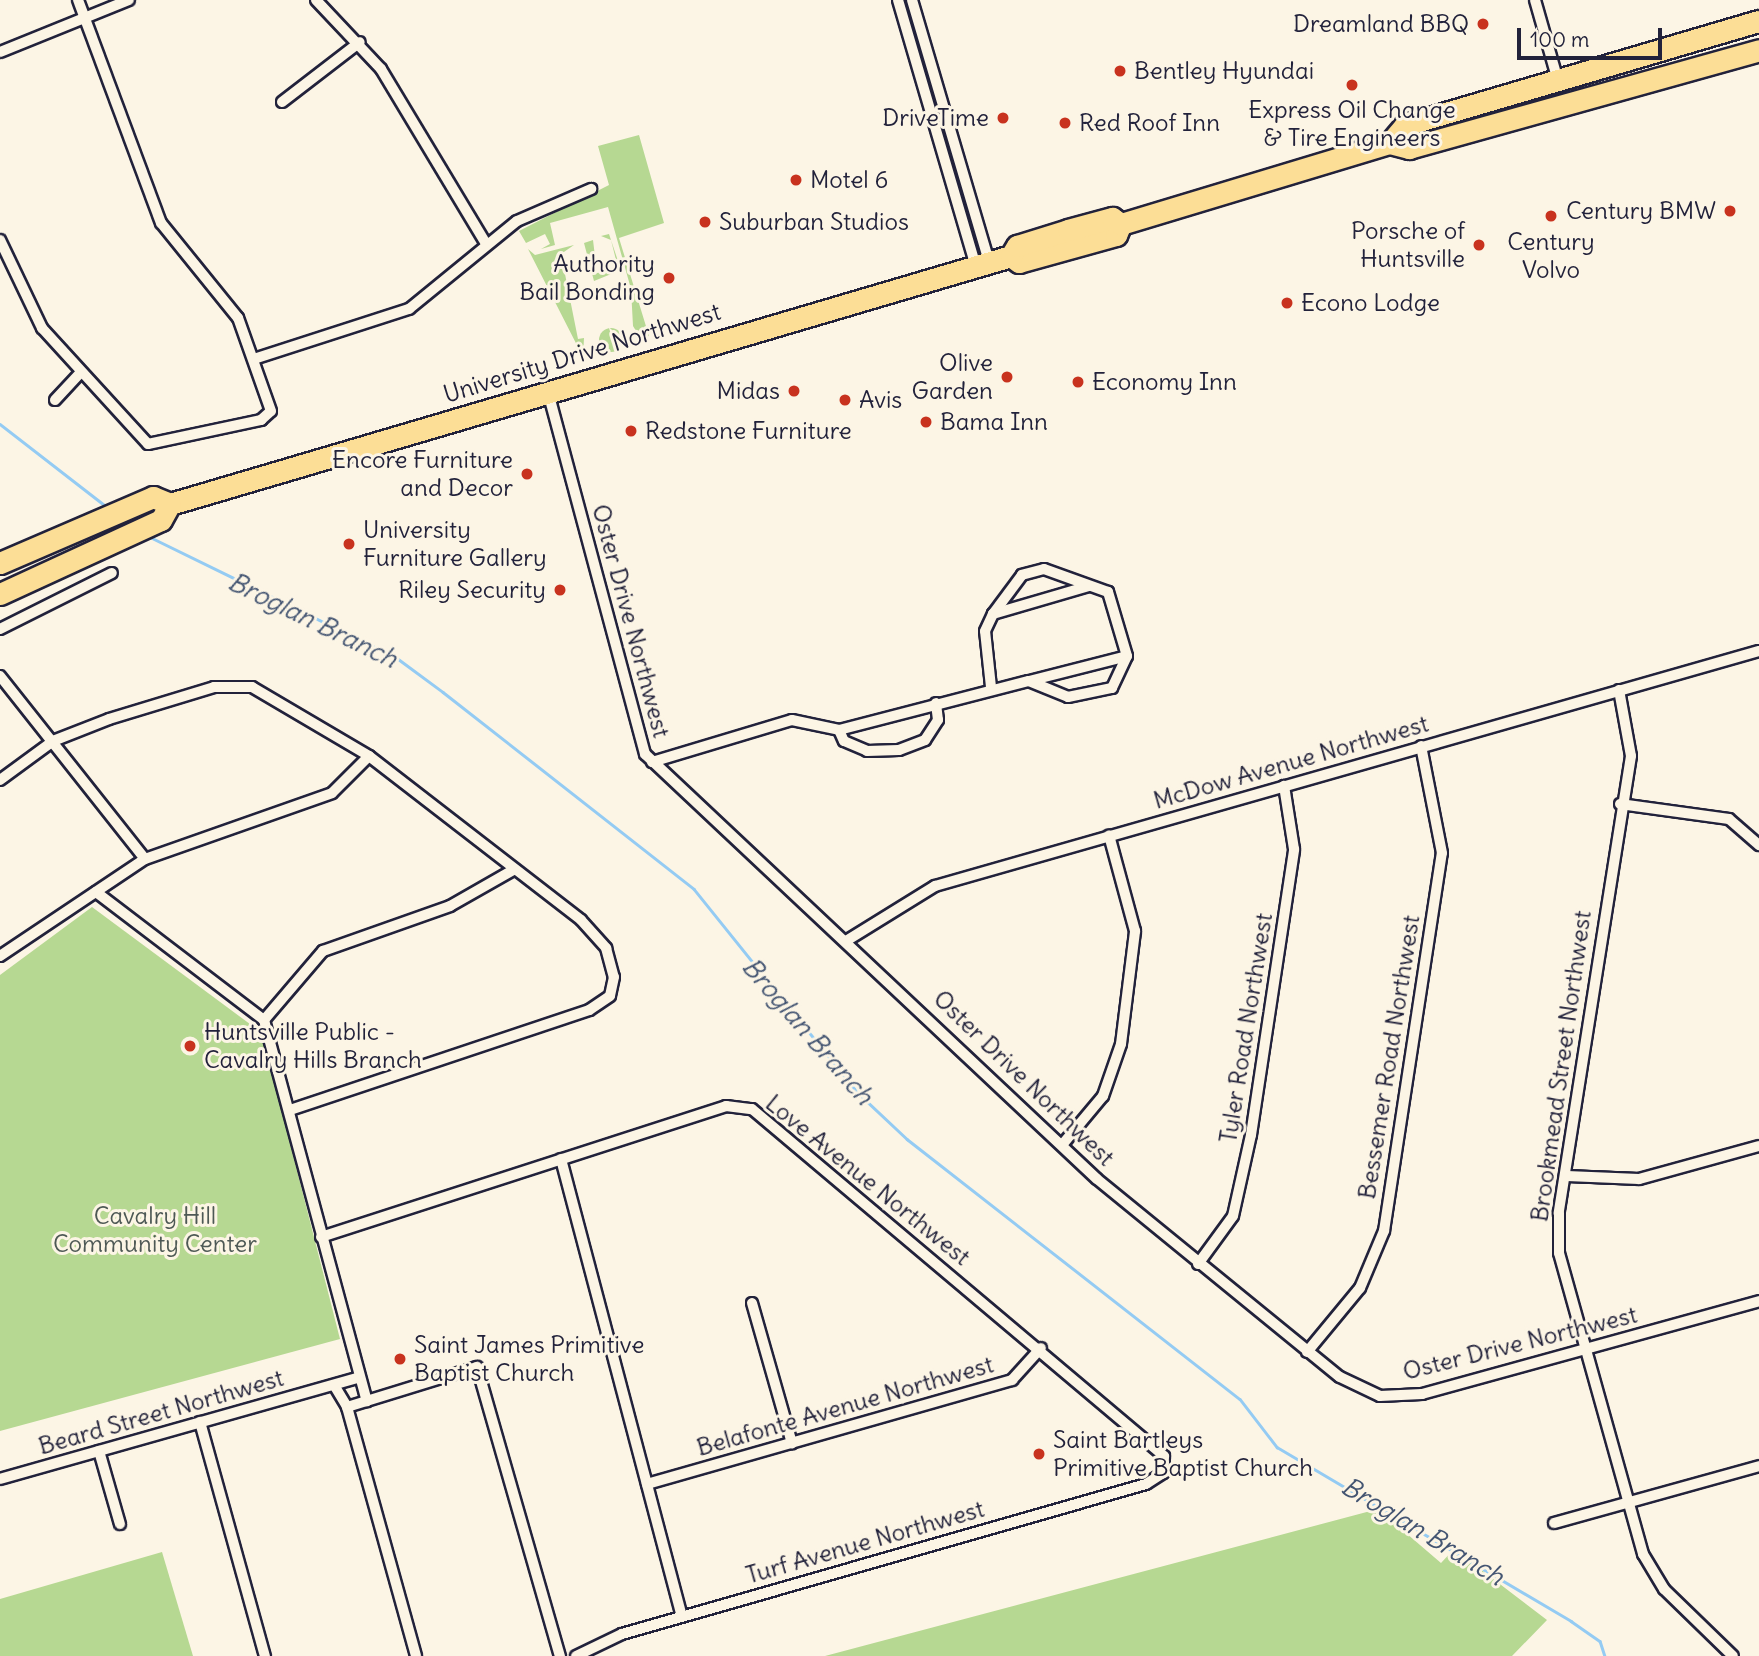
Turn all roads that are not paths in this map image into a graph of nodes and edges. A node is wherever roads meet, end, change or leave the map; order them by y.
1 (78, 0) edge
2 (129, 0) edge
3 (316, 0) edge
4 (898, 0) edge
5 (912, 0) edge
6 (1535, 0) edge
7 (85, 18) junction
8 (1759, 21) edge
9 (360, 41) junction
10 (1759, 50) edge
11 (0, 52) edge
12 (1558, 80) junction
13 (282, 102) dead end
14 (1390, 143) junction
15 (591, 188) dead end
16 (0, 240) edge
17 (485, 242) junction
18 (982, 264) junction
19 (257, 358) junction
20 (79, 374) junction
21 (548, 392) junction
22 (55, 400) dead end
23 (170, 504) junction
24 (1, 562) edge
25 (112, 573) dead end
26 (1089, 586) junction
27 (7, 591) edge
28 (993, 614) junction
29 (0, 629) edge
30 (1759, 651) edge
31 (1127, 656) junction
32 (0, 676) edge
33 (1029, 681) junction
34 (991, 687) junction
35 (1619, 690) junction
36 (936, 703) junction
37 (839, 730) junction
38 (53, 741) junction
39 (1422, 747) junction
40 (369, 756) junction
41 (652, 762) junction
42 (0, 780) edge
43 (1283, 786) junction
44 (1620, 804) junction
45 (1109, 835) junction
46 (1759, 845) edge
47 (145, 859) junction
48 (513, 870) junction
49 (96, 892) junction
50 (846, 941) junction
51 (0, 956) edge
52 (264, 1020) junction
53 (290, 1110) junction
54 (1062, 1145) junction
55 (1759, 1146) edge
56 (561, 1159) junction
57 (1567, 1176) junction
58 (321, 1237) junction
59 (1198, 1264) junction
60 (1759, 1301) edge
61 (752, 1303) dead end
62 (1041, 1348) junction
63 (1585, 1350) junction
64 (1307, 1352) junction
65 (358, 1378) junction
66 (334, 1385) junction
67 (367, 1401) junction
68 (347, 1407) junction
69 (200, 1422) junction
70 (792, 1443) junction
71 (99, 1451) junction
72 (1759, 1466) edge
73 (1164, 1469) joint
74 (0, 1479) edge
75 (648, 1484) junction
76 (1626, 1503) junction
77 (1554, 1523) dead end
78 (120, 1524) dead end
79 (682, 1616) junction
80 (265, 1656) edge
81 (416, 1656) edge
82 (560, 1656) edge
83 (576, 1656) edge
84 (1733, 1656) edge

1 - 7 street
2 - 7 street
3 - 9 street
4 - 18 street
5 - 18 street
6 - 12 street
7 - 11 street
7 - 19 street
8 - 12 highway, University Drive Northwest
9 - 13 street
9 - 17 street
10 - 14 highway, University Drive Northwest
12 - 14 highway, University Drive Northwest
14 - 18 highway, University Drive Northwest
15 - 17 street
16 - 20 street
17 - 19 street
18 - 21 highway, University Drive Northwest
19 - 20 street
20 - 22 street
21 - 23 highway, University Drive Northwest
21 - 41 street, Oster Drive Northwest
23 - 24 highway, University Drive Northwest
23 - 27 highway, University Drive Northwest
24 - 27 street
25 - 29 street
26 - 28 street
26 - 28 street
26 - 31 street
28 - 34 street
30 - 35 street, McDow Avenue Northwest
31 - 33 street
31 - 33 street
32 - 38 street
33 - 34 street
34 - 36 street
35 - 39 street, McDow Avenue Northwest
35 - 44 street, Brookmead Street Northwest
36 - 37 street
36 - 37 street
37 - 41 street
38 - 40 street
38 - 42 street
38 - 47 street
39 - 43 street, McDow Avenue Northwest
39 - 64 street, Bessemer Road Northwest
40 - 47 street
40 - 48 street
41 - 50 street, Oster Drive Northwest
43 - 45 street, McDow Avenue Northwest
43 - 59 street, Tyler Road Northwest
44 - 46 street
44 - 57 street, Brookmead Street Northwest
45 - 50 street, McDow Avenue Northwest
45 - 54 street
47 - 49 street
48 - 52 street
48 - 53 street
49 - 51 street
49 - 52 street
50 - 54 street, Oster Drive Northwest
52 - 53 street
53 - 58 street
54 - 59 street, Oster Drive Northwest
55 - 57 street
56 - 58 street, Love Avenue Northwest
56 - 62 street, Love Avenue Northwest
56 - 75 street
57 - 63 street, Brookmead Street Northwest
58 - 65 street
59 - 64 street, Oster Drive Northwest
60 - 63 street, Oster Drive Northwest
61 - 70 street
62 - 70 street, Belafonte Avenue Northwest
62 - 73 street, Love Avenue Northwest
63 - 64 street, Oster Drive Northwest
63 - 76 street, Brookmead Street Northwest
65 - 66 street, Beard Street Northwest
65 - 67 street
66 - 68 street
66 - 69 street, Beard Street Northwest
67 - 68 street
67 - 82 street
68 - 81 street
69 - 71 street, Beard Street Northwest
69 - 80 street
70 - 75 street, Belafonte Avenue Northwest
71 - 74 street, Beard Street Northwest
71 - 78 street
72 - 76 street
73 - 79 street, Turf Avenue Northwest
75 - 79 street
76 - 77 street
76 - 84 street, Brookmead Street Northwest
79 - 83 street, Turf Avenue Northwest

